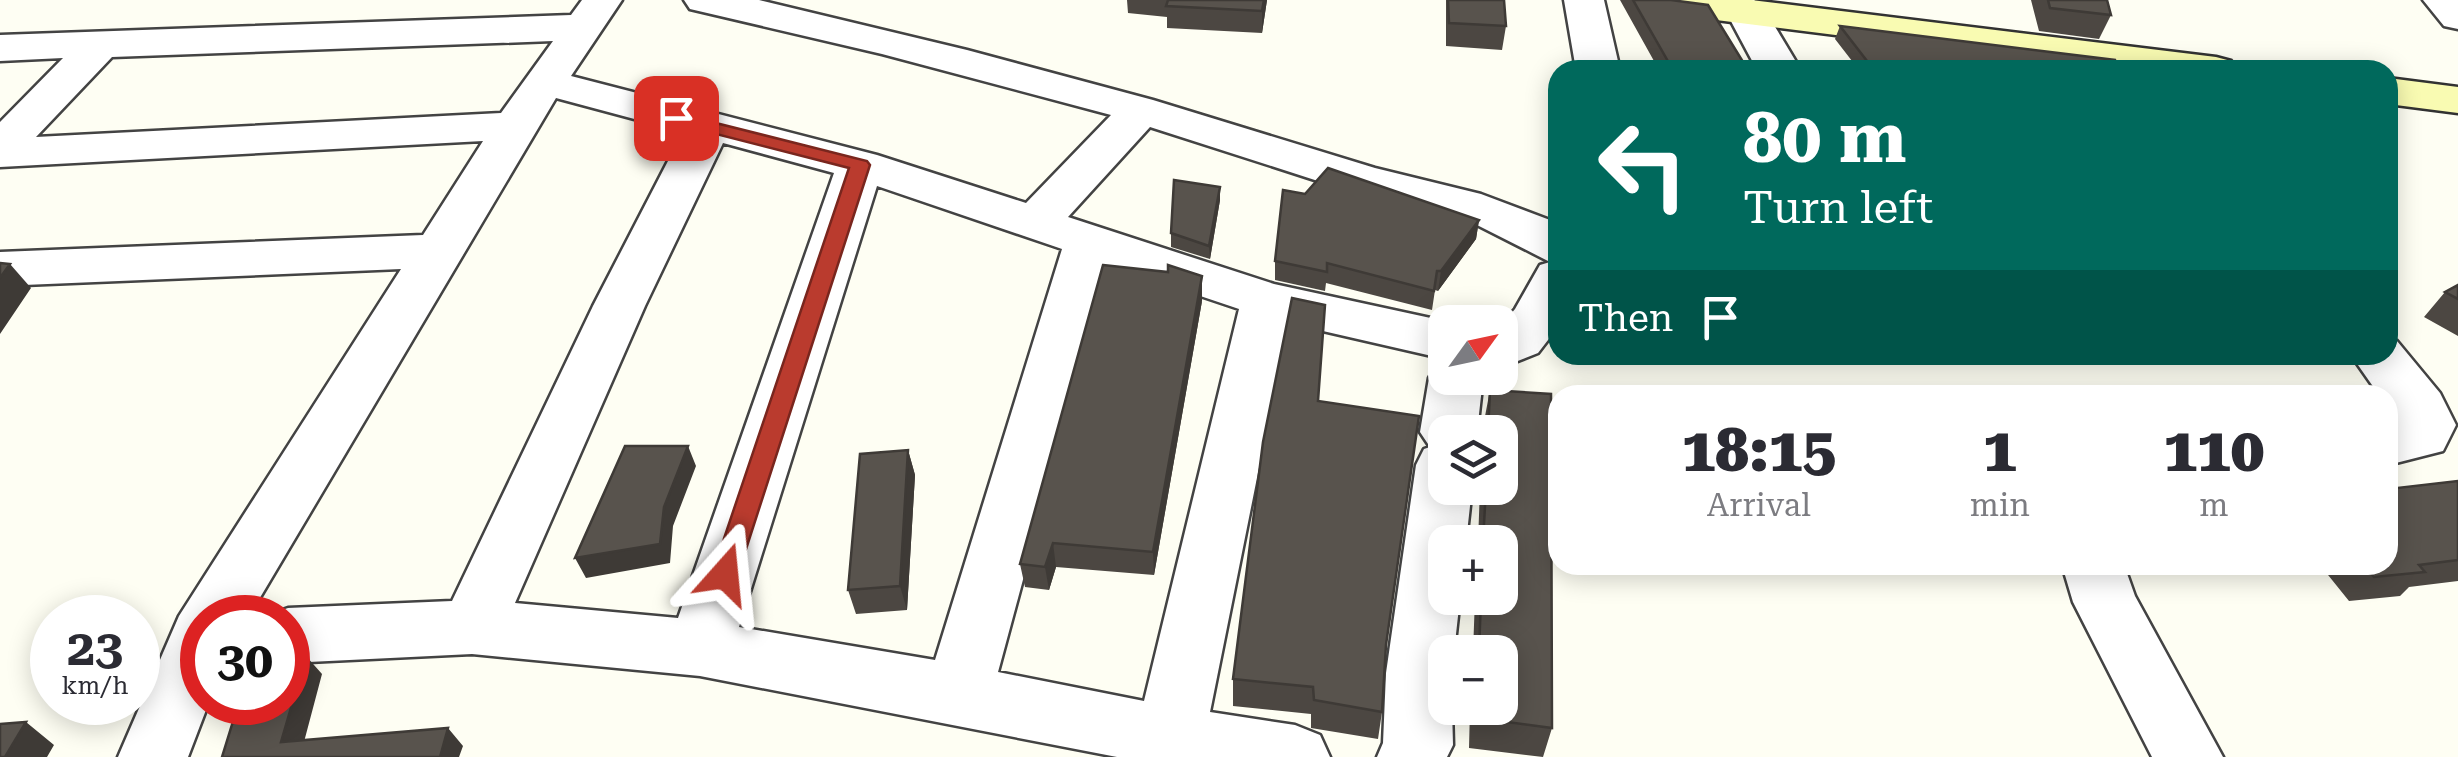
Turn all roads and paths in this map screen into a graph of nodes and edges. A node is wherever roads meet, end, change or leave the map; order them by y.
1 (704, 0) edge
2 (1584, 0) edge
3 (1652, 0) edge
4 (2442, 0) edge
5 (1745, 10) junction
6 (594, 13) edge
7 (2458, 17) edge
8 (101, 44) junction
9 (0, 48) edge
10 (1596, 60) edge
11 (1773, 60) edge
12 (2129, 60) edge
13 (548, 83) junction
14 (2398, 93) edge
15 (2458, 100) edge
16 (1140, 111) junction
17 (515, 126) junction
18 (708, 127) junction
19 (0, 151) edge
20 (860, 165) junction
21 (1034, 223) junction
22 (1548, 237) edge
23 (1089, 244) junction
24 (439, 251) junction
25 (0, 269) edge
26 (1548, 295) edge
27 (1266, 300) junction
28 (1428, 336) edge
29 (1518, 340) edge
30 (2386, 365) edge
31 (2423, 443) edge
32 (1440, 505) edge
33 (2097, 575) edge
34 (228, 595) edge
35 (472, 627) junction
36 (310, 635) edge
37 (700, 648) junction
38 (180, 693) edge
39 (958, 694) junction
40 (1170, 737) junction
41 (153, 757) edge
42 (1296, 757) edge
43 (1412, 757) edge
44 (2188, 757) edge

1 - 16 street
2 - 10 street
3 - 5 street
4 - 7 street
5 - 11 street
5 - 12 street
6 - 8 street
6 - 13 street
8 - 9 street
8 - 19 street
13 - 17 street
13 - 18 street
14 - 15 street
16 - 21 street
16 - 22 street
17 - 19 street
17 - 24 street
18 - 20 street
18 - 35 street
20 - 21 street
20 - 37 street
21 - 23 street
23 - 27 street
23 - 39 street
24 - 25 street
24 - 34 street
26 - 29 street
27 - 28 street
27 - 40 street
30 - 31 street
32 - 43 street
33 - 44 street
35 - 36 street
35 - 37 street
37 - 39 street
38 - 41 street
39 - 40 street
40 - 42 street

